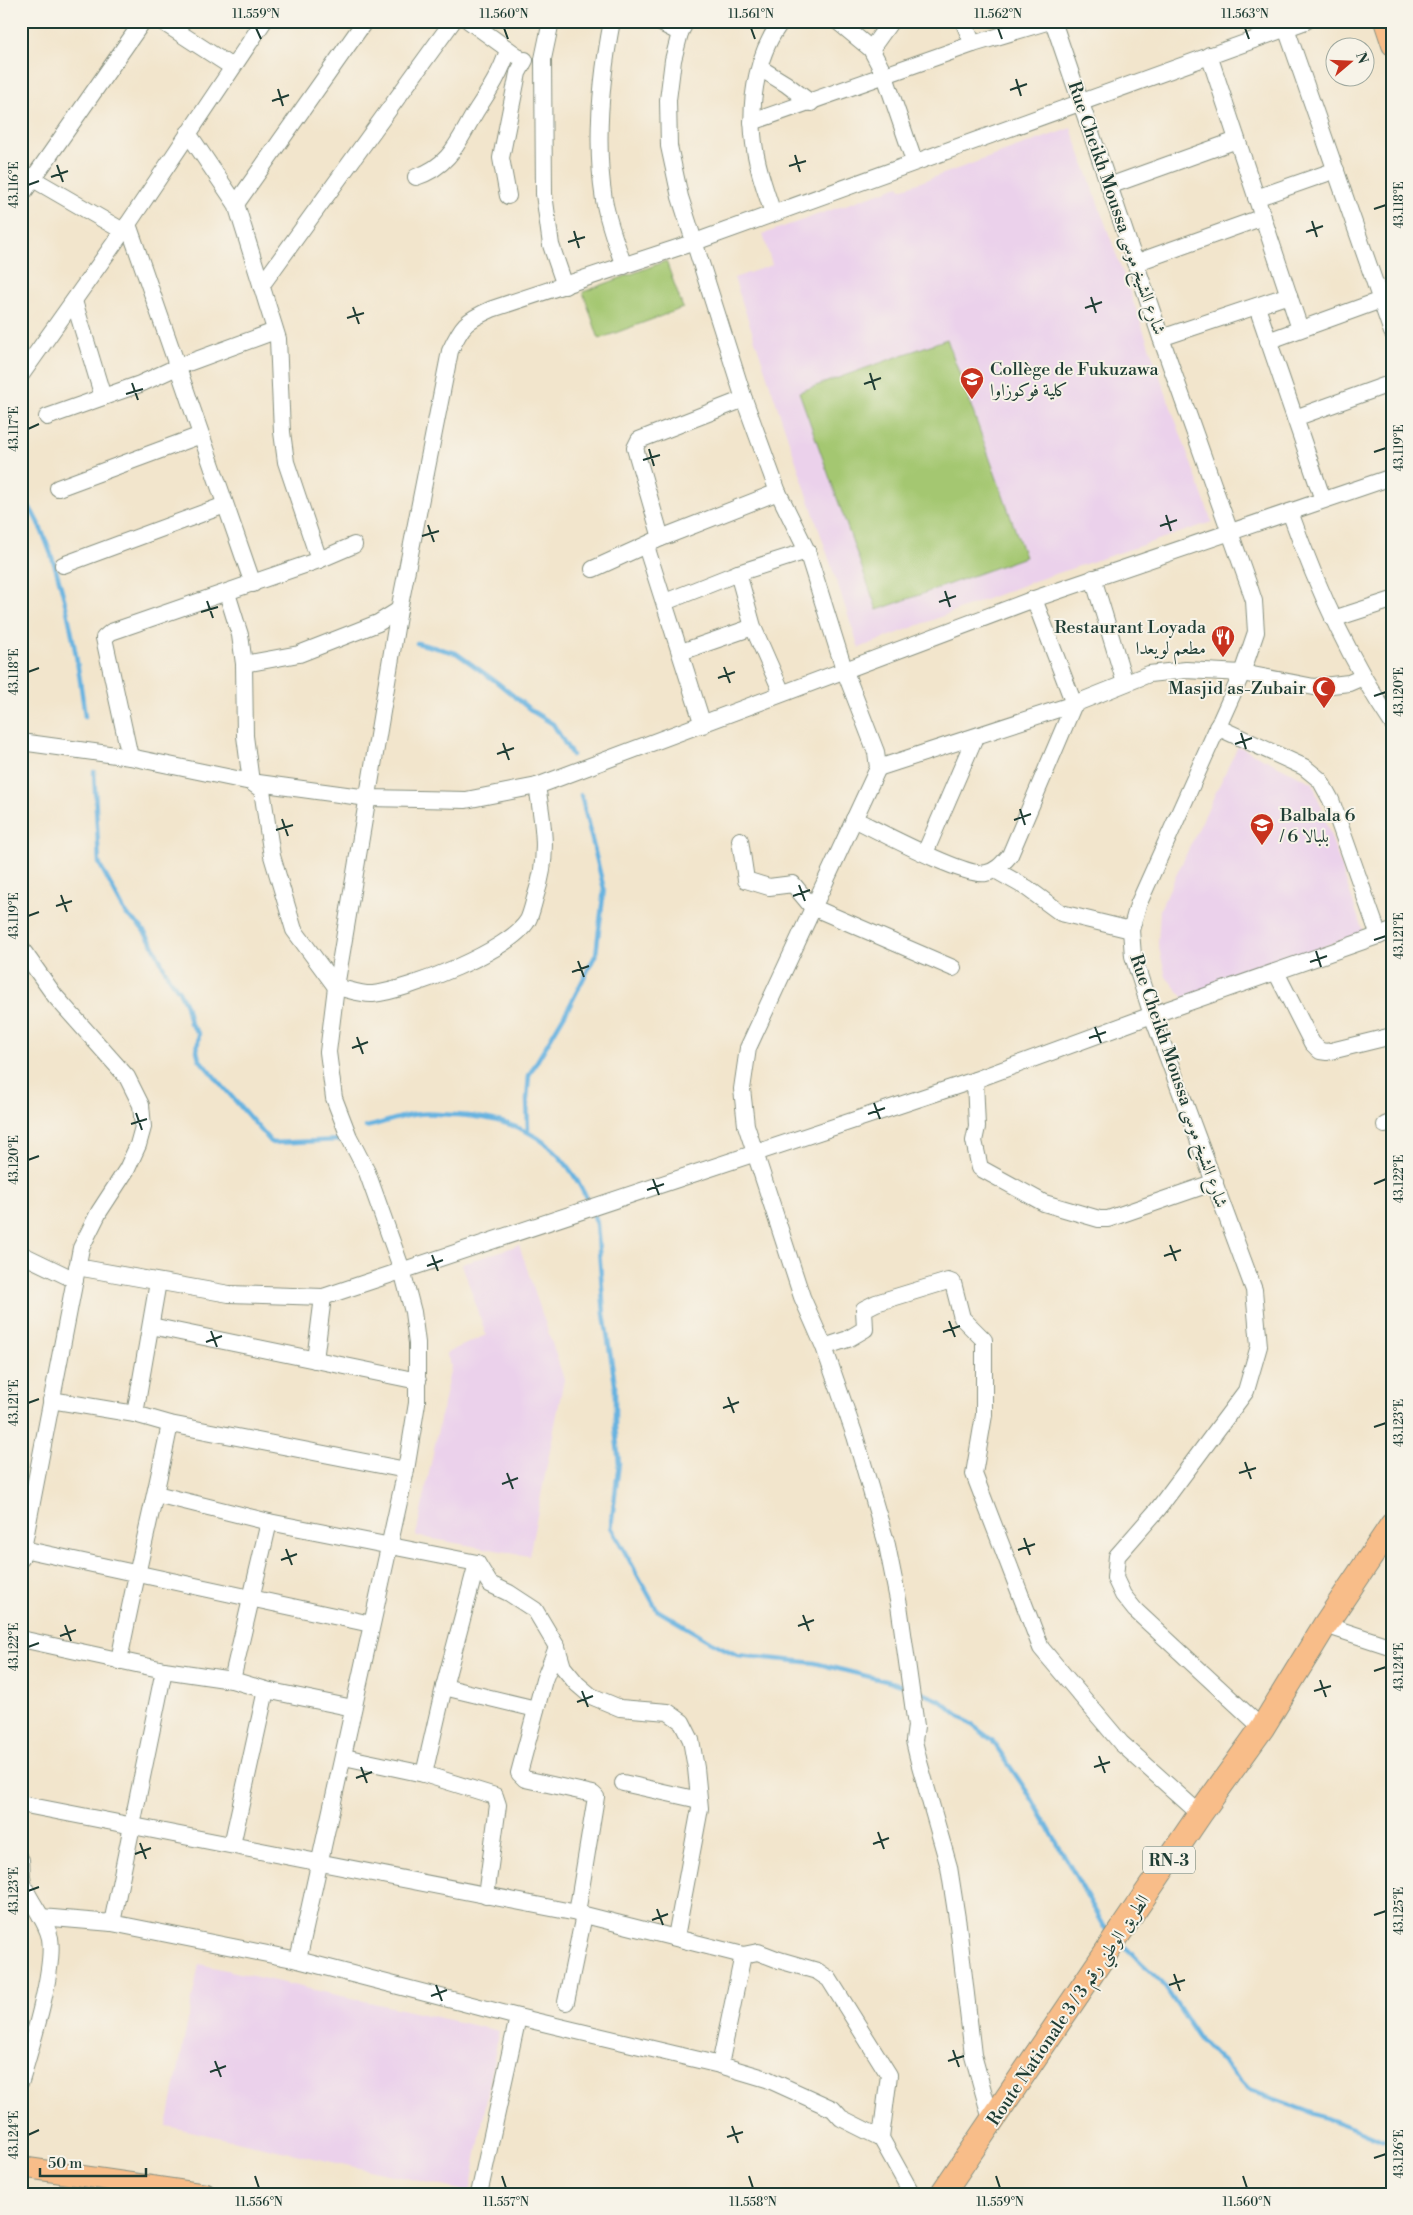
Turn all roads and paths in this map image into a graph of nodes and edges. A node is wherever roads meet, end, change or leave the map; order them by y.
1 (143, 21) edge
2 (161, 21) edge
3 (264, 21) edge
4 (365, 21) edge
5 (453, 21) edge
6 (469, 21) edge
7 (551, 21) edge
8 (612, 21) edge
9 (657, 21) edge
10 (782, 21) edge
11 (837, 21) edge
12 (892, 21) edge
13 (962, 21) edge
14 (1051, 21) edge
15 (1306, 21) edge
16 (1384, 21) edge
17 (683, 27) edge
18 (1286, 28) junction
19 (972, 44) junction
20 (1392, 44) edge
21 (871, 48) junction
22 (508, 50) junction
23 (1209, 55) junction
24 (543, 59) junction
25 (525, 60) junction
26 (232, 68) junction
27 (760, 68) junction
28 (886, 76) junction
29 (1081, 102) junction
30 (811, 103) junction
31 (752, 122) junction
32 (188, 133) junction
33 (1237, 140) junction
34 (914, 162) junction
35 (1336, 170) junction
36 (27, 176) edge
37 (416, 177) dead end
38 (1109, 186) junction
39 (21, 196) edge
40 (508, 196) dead end
41 (1256, 198) junction
42 (236, 204) junction
43 (772, 213) junction
44 (1263, 217) junction
45 (126, 228) junction
46 (694, 242) junction
47 (1135, 263) junction
48 (624, 266) junction
49 (261, 286) junction
50 (565, 286) junction
51 (1289, 295) junction
52 (1380, 300) junction
53 (74, 301) junction
54 (1257, 307) junction
55 (1300, 329) junction
56 (275, 331) junction
57 (1392, 332) edge
58 (1161, 338) junction
59 (1268, 341) junction
60 (177, 367) junction
61 (21, 375) edge
62 (1392, 384) edge
63 (103, 397) junction
64 (744, 398) junction
65 (47, 417) dead end
66 (1295, 418) junction
67 (201, 436) junction
68 (1392, 477) edge
69 (58, 488) dead end
70 (778, 492) junction
71 (1322, 500) junction
72 (225, 505) junction
73 (1290, 512) junction
74 (1230, 534) junction
75 (662, 538) junction
76 (354, 545) dead end
77 (646, 546) junction
78 (807, 551) junction
79 (318, 560) junction
80 (64, 565) dead end
81 (593, 569) dead end
82 (738, 573) junction
83 (1094, 578) junction
84 (252, 584) junction
85 (227, 593) junction
86 (1034, 599) junction
87 (1392, 600) edge
88 (665, 602) junction
89 (399, 610) junction
90 (1334, 619) junction
91 (752, 627) junction
92 (681, 652) junction
93 (244, 664) junction
94 (844, 669) junction
95 (1242, 674) junction
96 (1363, 677) junction
97 (1125, 683) junction
98 (782, 693) junction
99 (1074, 704) junction
100 (1392, 723) edge
101 (703, 725) junction
102 (1217, 727) junction
103 (974, 737) junction
104 (21, 742) edge
105 (130, 758) junction
106 (878, 768) junction
107 (250, 782) junction
108 (538, 786) junction
109 (368, 798) junction
110 (854, 819) junction
111 (740, 840) dead end
112 (925, 853) junction
113 (995, 870) junction
114 (812, 907) junction
115 (1131, 930) junction
116 (1385, 933) edge
117 (21, 948) edge
118 (953, 968) dead end
119 (1276, 972) junction
120 (336, 987) junction
121 (1152, 1015) junction
122 (1392, 1036) edge
123 (975, 1080) junction
124 (754, 1154) junction
125 (1215, 1182) junction
126 (21, 1254) edge
127 (402, 1270) junction
128 (76, 1273) junction
129 (158, 1282) junction
130 (323, 1297) junction
131 (151, 1326) junction
132 (824, 1347) junction
133 (315, 1360) junction
134 (418, 1380) junction
135 (51, 1400) junction
136 (135, 1414) junction
137 (170, 1424) junction
138 (406, 1470) junction
139 (156, 1494) junction
140 (269, 1522) junction
141 (1392, 1525) edge
142 (388, 1545) junction
143 (22, 1554) edge
144 (477, 1562) junction
145 (136, 1572) junction
146 (251, 1599) junction
147 (370, 1624) junction
148 (1325, 1625) junction
149 (21, 1639) edge
150 (557, 1647) junction
151 (1392, 1647) edge
152 (119, 1661) junction
153 (164, 1670) junction
154 (232, 1680) junction
155 (444, 1687) junction
156 (266, 1690) junction
157 (353, 1708) junction
158 (536, 1709) junction
159 (1262, 1728) junction
160 (344, 1758) junction
161 (424, 1774) junction
162 (623, 1783) dead end
163 (699, 1800) junction
164 (21, 1804) edge
165 (1200, 1814) junction
166 (133, 1825) junction
167 (232, 1845) junction
168 (21, 1860) edge
169 (319, 1863) junction
170 (22, 1885) edge
171 (486, 1896) junction
172 (580, 1914) junction
173 (41, 1917) junction
174 (112, 1923) junction
175 (676, 1938) junction
176 (743, 1955) junction
177 (298, 1960) junction
178 (566, 2002) dead end
179 (518, 2017) junction
180 (720, 2065) junction
181 (21, 2081) edge
182 (992, 2123) junction
183 (881, 2138) junction
184 (21, 2167) edge
185 (206, 2194) edge
186 (479, 2194) edge
187 (912, 2194) edge
188 (942, 2194) edge

1 - 36 street
2 - 26 street
3 - 26 street
4 - 42 street
5 - 49 street
6 - 22 street
7 - 24 street
8 - 48 street
9 - 17 street
10 - 27 street
11 - 21 street
12 - 21 street
13 - 19 street
14 - 19 street
14 - 29 street, Rue Cheikh Moussa شارع الشيخ موسى
15 - 18 street
16 - 20 main road
17 - 46 street
18 - 23 street
18 - 35 street
19 - 28 street
21 - 28 street
22 - 25 street
22 - 37 street
23 - 29 street
23 - 33 street
24 - 25 street
24 - 50 street
25 - 40 street
26 - 32 street
27 - 30 street
27 - 31 street
28 - 30 street
28 - 34 street
29 - 34 street
29 - 38 street, Rue Cheikh Moussa شارع الشيخ موسى
30 - 31 street
31 - 43 street
32 - 42 street
32 - 45 street
33 - 38 street
33 - 41 street
34 - 43 street
35 - 41 street
35 - 52 street
36 - 39 street
36 - 45 street
38 - 47 street, Rue Cheikh Moussa شارع الشيخ موسى
41 - 44 street
42 - 49 street
43 - 46 street
44 - 47 street
44 - 51 street
45 - 53 street
45 - 60 street
46 - 48 street
46 - 64 street
47 - 58 street, Rue Cheikh Moussa شارع الشيخ موسى
48 - 50 street
49 - 56 street
50 - 89 street
51 - 54 street
51 - 55 street
52 - 55 street
52 - 57 street
53 - 61 street
53 - 63 street
54 - 58 street
54 - 59 street
55 - 59 street
56 - 60 street
56 - 79 street
58 - 74 street, Rue Cheikh Moussa شارع الشيخ موسى
59 - 66 street
60 - 63 street
60 - 67 street
62 - 66 street
63 - 65 street
64 - 70 street
64 - 75 street
66 - 71 street
67 - 69 street
67 - 72 street
68 - 71 street
70 - 75 street
70 - 78 street
71 - 73 street
72 - 80 street
72 - 84 street
73 - 74 street
73 - 90 street
74 - 83 street
74 - 95 street, Rue Cheikh Moussa شارع الشيخ موسى
75 - 77 street
76 - 79 street
77 - 81 street
77 - 88 street
78 - 82 street
78 - 94 street
79 - 84 street
82 - 88 street
82 - 91 street
83 - 86 street
83 - 97 street
84 - 85 street
85 - 93 street
85 - 105 street
86 - 94 street
86 - 99 street
87 - 90 street
88 - 92 street
89 - 93 street
89 - 109 street
90 - 96 street
91 - 92 street
91 - 98 street
92 - 101 street
93 - 107 street
94 - 98 street
94 - 106 street
95 - 96 street
95 - 97 street
95 - 102 street, Rue Cheikh Moussa شارع الشيخ موسى
96 - 100 street
97 - 99 street
98 - 101 street
99 - 103 street
99 - 113 street
101 - 108 street
102 - 115 street, Rue Cheikh Moussa شارع الشيخ موسى
102 - 116 street
103 - 106 street
103 - 112 street
104 - 105 street
105 - 107 street
106 - 110 street
107 - 109 street
107 - 120 street
108 - 109 street
108 - 120 street
109 - 120 street
110 - 112 street
110 - 114 street
111 - 114 street
112 - 113 street
113 - 115 street
114 - 118 street
114 - 124 street
115 - 121 street, Rue Cheikh Moussa شارع الشيخ موسى
116 - 119 street
117 - 128 street
119 - 121 street
119 - 122 street
120 - 127 street
121 - 123 street
121 - 125 street, Rue Cheikh Moussa شارع الشيخ موسى
123 - 124 street
123 - 125 street
124 - 127 street
124 - 132 street
125 - 159 street, Rue Cheikh Moussa شارع الشيخ موسى
126 - 128 street
127 - 130 street
127 - 134 street
128 - 129 street
128 - 135 street
129 - 130 street
129 - 131 street
130 - 133 street
131 - 133 street
131 - 136 street
132 - 165 street
132 - 182 street
133 - 134 street
134 - 138 street
135 - 136 street
135 - 143 street
136 - 137 street
137 - 138 street
137 - 139 street
138 - 142 street
139 - 140 street
139 - 145 street
140 - 142 street
140 - 146 street
141 - 148 highway, Route Nationale 3 / الطريق الوطني رقم 3 / RN-3
142 - 144 street
142 - 147 street
143 - 145 street
144 - 150 street
144 - 155 street
145 - 146 street
145 - 152 street
146 - 147 street
146 - 154 street
147 - 157 street
148 - 151 street
148 - 159 highway, Route Nationale 3 / الطريق الوطني رقم 3 / RN-3
149 - 152 street
150 - 158 street
150 - 163 street
152 - 153 street
153 - 154 street
153 - 166 street
154 - 156 street
155 - 158 street
155 - 161 street
156 - 157 street
156 - 167 street
157 - 160 street
158 - 172 street
159 - 165 highway, Route Nationale 3 / الطريق الوطني رقم 3 / RN-3
160 - 161 street
160 - 169 street
161 - 171 street
162 - 163 street
163 - 175 street
164 - 166 street
165 - 182 highway, Route Nationale 3 / الطريق الوطني رقم 3 / RN-3
166 - 167 street
166 - 174 street
167 - 169 street
168 - 170 street
169 - 171 street
169 - 177 street
170 - 173 street
171 - 172 street
172 - 175 street
172 - 178 street
173 - 174 street
173 - 181 street
174 - 177 street
175 - 176 street
176 - 180 street
176 - 183 street
177 - 179 street
179 - 180 street
179 - 186 street
180 - 183 street
182 - 188 highway, Route Nationale 3 / الطريق الوطني رقم 3 / RN-3
183 - 187 street
184 - 185 main road

